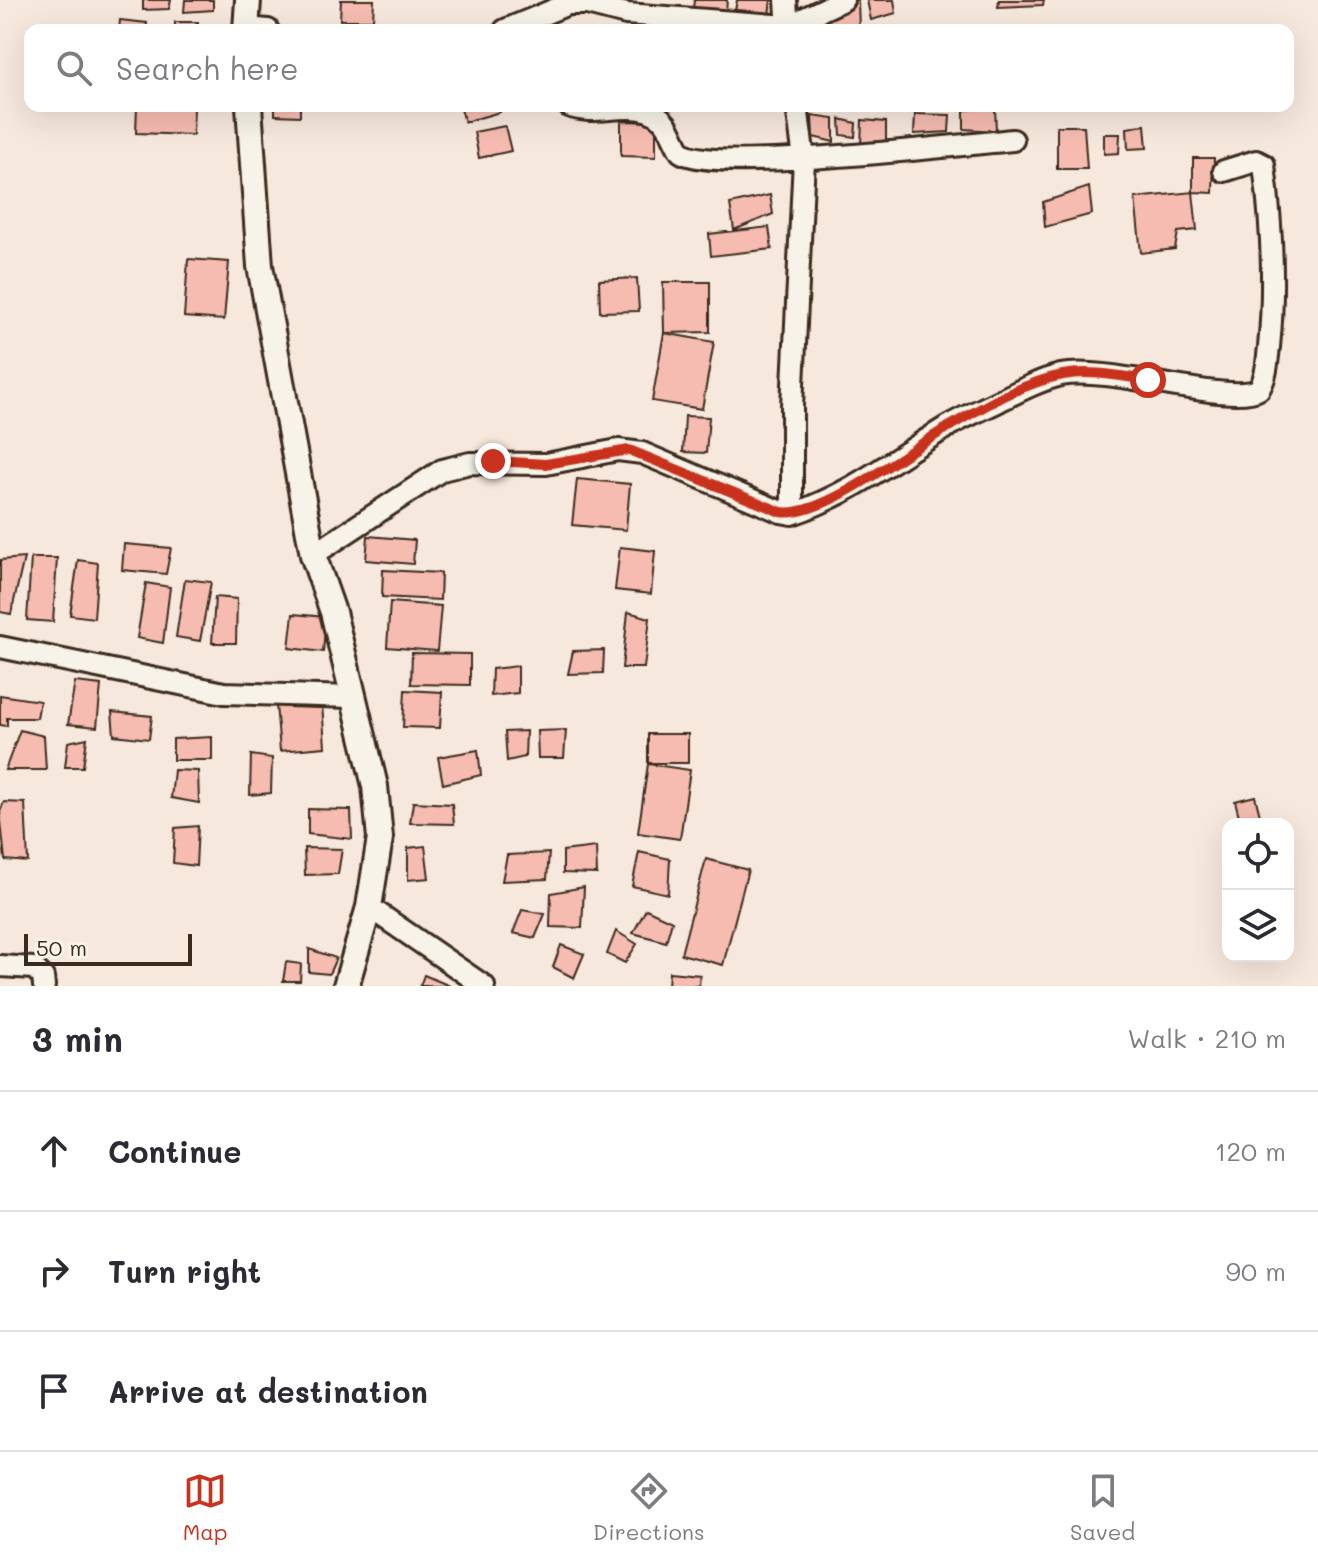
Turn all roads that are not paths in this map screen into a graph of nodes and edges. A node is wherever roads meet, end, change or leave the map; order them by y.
1 (248, 0) edge
2 (786, 0) edge
3 (843, 0) edge
4 (252, 24) edge
5 (536, 24) edge
6 (742, 24) edge
7 (788, 24) edge
8 (796, 24) edge
9 (249, 112) edge
10 (644, 112) edge
11 (798, 112) edge
12 (1013, 140) dead end
13 (804, 159) junction
14 (1224, 171) dead end
15 (792, 514) junction
16 (313, 555) junction
17 (0, 647) edge
18 (352, 697) junction
19 (369, 907) junction
20 (0, 966) edge
21 (44, 986) edge
22 (346, 986) edge
23 (484, 986) edge

1 - 4 street
2 - 7 street
3 - 8 street
5 - 6 street
9 - 16 street
10 - 13 street
11 - 13 street
12 - 13 street
13 - 15 street
14 - 15 street
15 - 16 street
16 - 18 street
17 - 18 street
18 - 19 street
19 - 22 street
19 - 23 street
20 - 21 street

